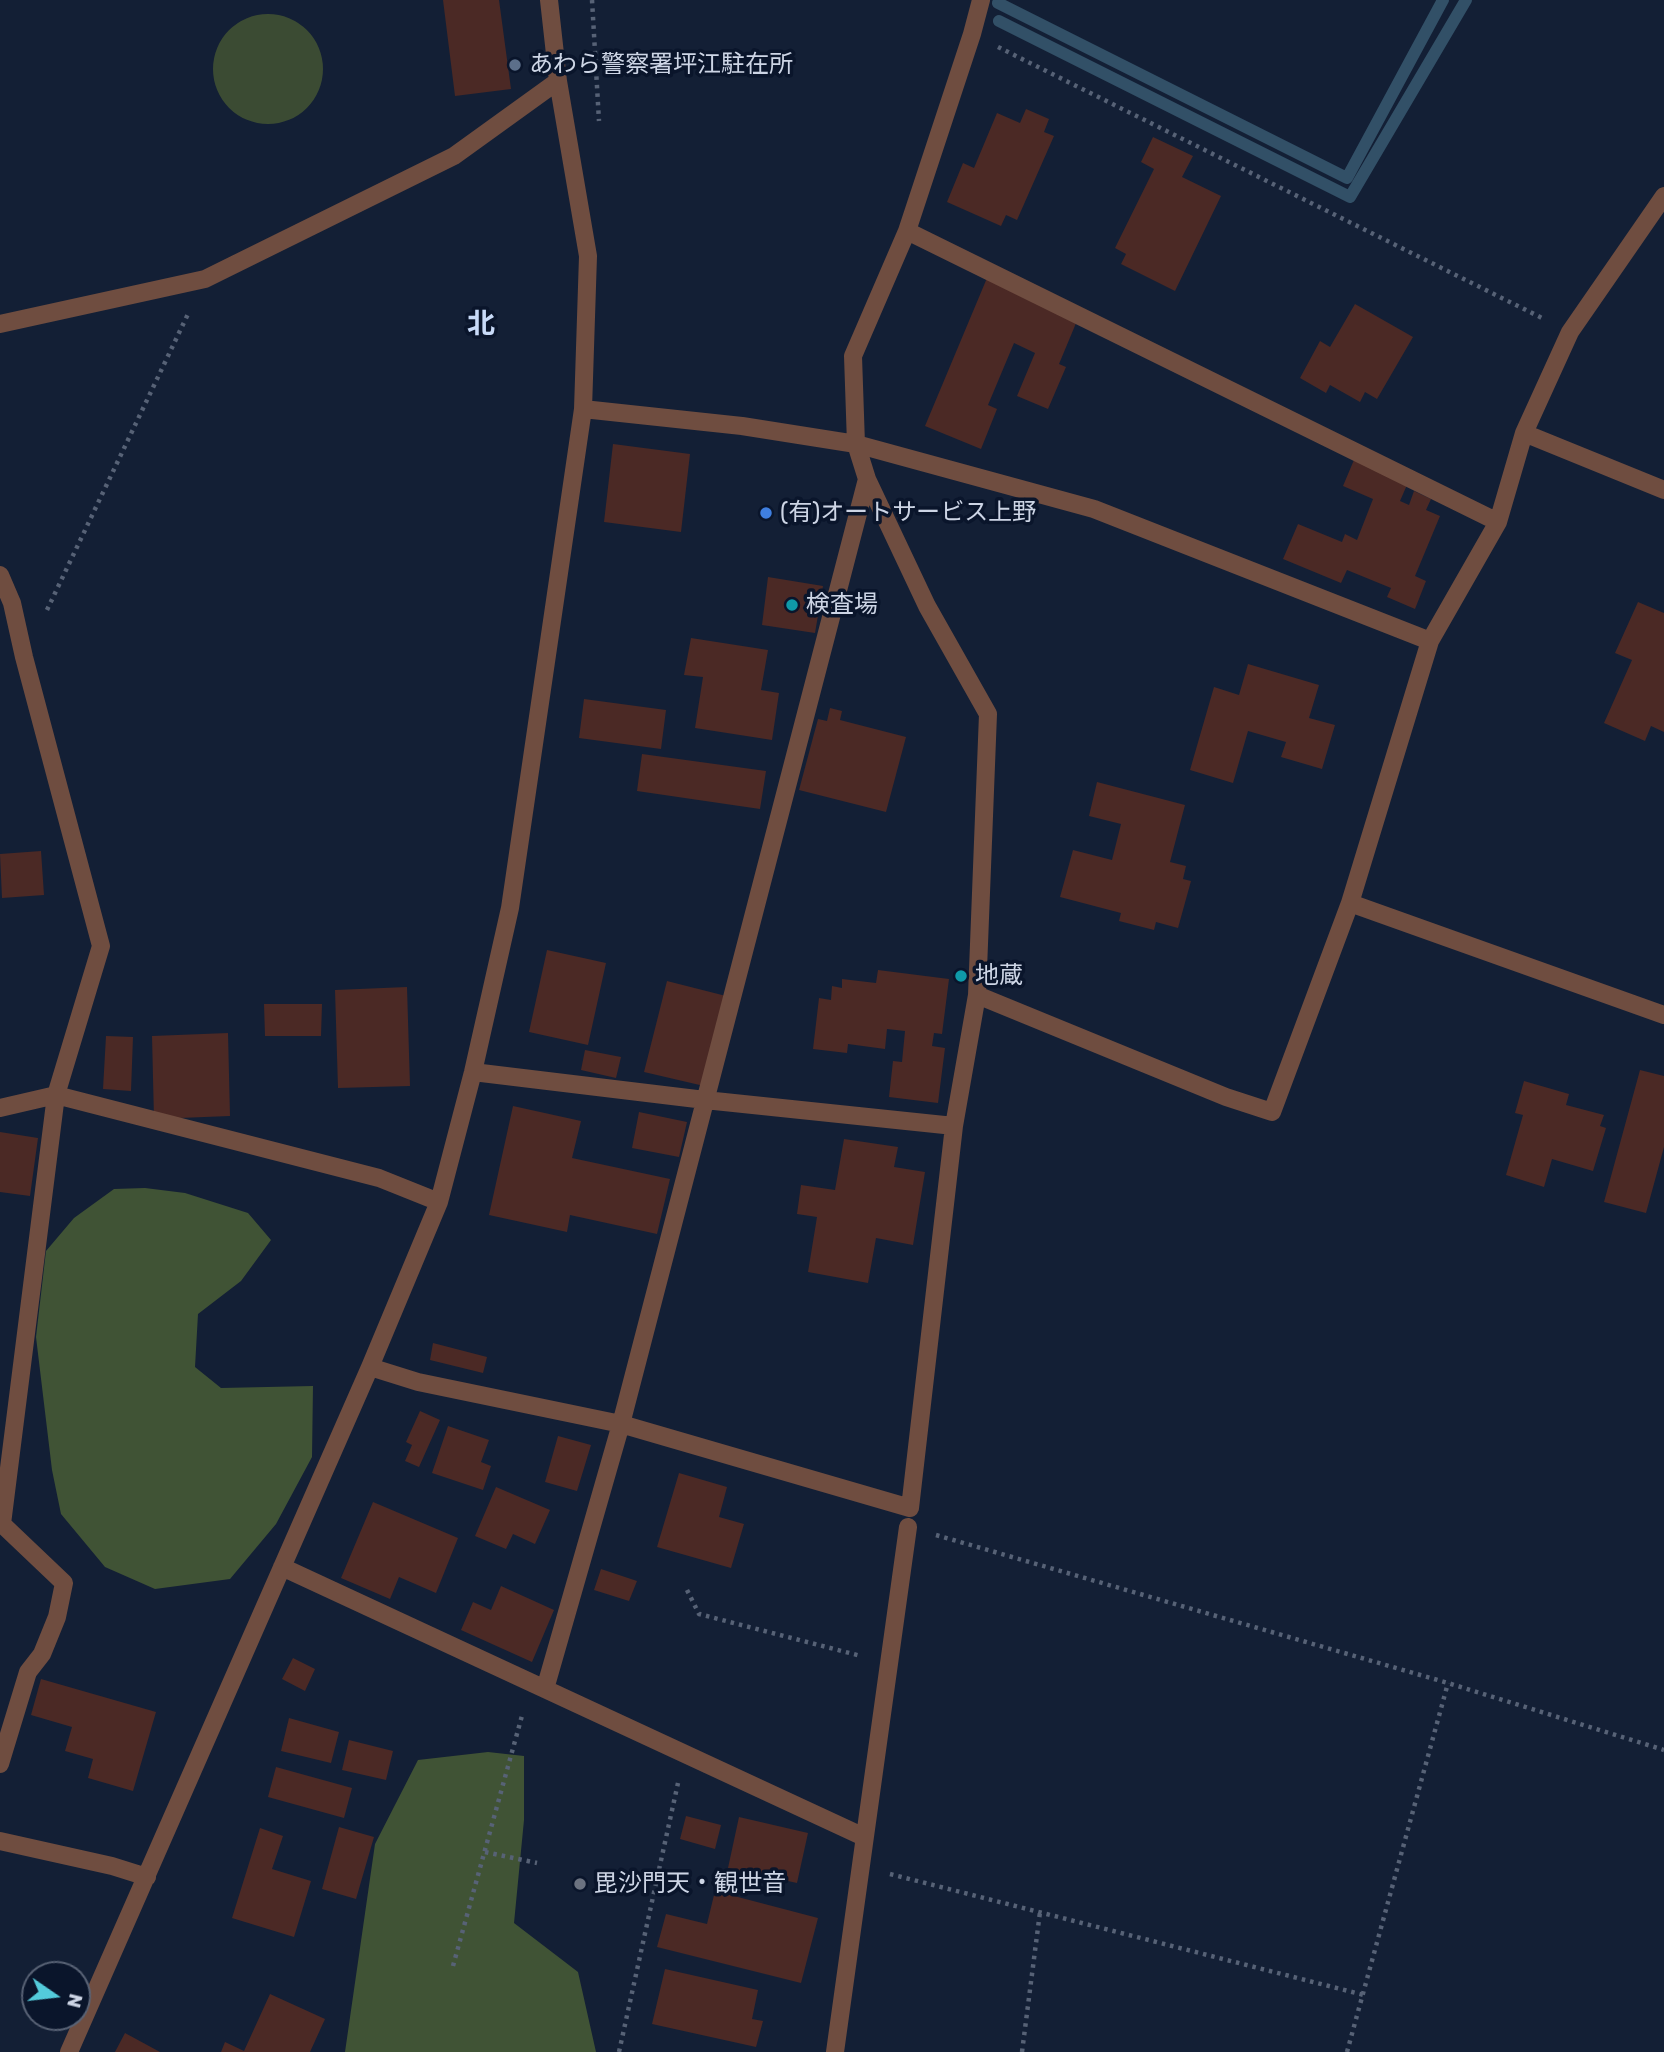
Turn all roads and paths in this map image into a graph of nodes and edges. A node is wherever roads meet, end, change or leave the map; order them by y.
1 (550, 0) edge
2 (981, 0) edge
3 (972, 34) junction
4 (558, 81) junction
5 (1664, 196) edge
6 (907, 231) junction
7 (205, 279) junction
8 (0, 324) edge
9 (1570, 332) junction
10 (583, 409) junction
11 (1524, 433) junction
12 (856, 444) junction
13 (867, 479) junction
14 (1664, 490) edge
15 (1498, 522) junction
16 (0, 575) edge
17 (1430, 641) junction
18 (24, 657) junction
19 (1350, 903) junction
20 (977, 995) junction
21 (1664, 1015) edge
22 (473, 1072) junction
23 (56, 1095) junction
24 (705, 1100) junction
25 (0, 1108) edge
26 (954, 1126) junction
27 (439, 1202) junction
28 (370, 1367) junction
29 (621, 1424) junction
30 (1, 1524) edge
31 (908, 1527) joint
32 (282, 1567) junction
33 (687, 1590) dead end
34 (889, 1663) junction
35 (1448, 1683) junction
36 (545, 1689) junction
37 (524, 1707) dead end
38 (1664, 1750) edge
39 (0, 1764) edge
40 (680, 1775) dead end
41 (864, 1837) junction
42 (0, 1842) edge
43 (485, 1852) junction
44 (537, 1863) dead end
45 (862, 1867) junction
46 (147, 1877) junction
47 (1040, 1912) junction
48 (453, 1966) dead end
49 (1364, 1995) junction
50 (69, 2052) edge
51 (619, 2052) edge
52 (835, 2052) edge
53 (1022, 2052) edge
54 (1347, 2052) edge

1 - 4 street
2 - 3 street
3 - 6 street
3 - 9 path
4 - 7 street
4 - 10 street
5 - 9 street
6 - 12 street
6 - 15 street
7 - 8 street
7 - 18 path
9 - 11 street
10 - 12 street
10 - 22 street
11 - 14 street
11 - 15 street
12 - 13 street
12 - 17 street
13 - 20 street
13 - 24 street
15 - 17 street
16 - 18 street
17 - 19 street
18 - 23 street
19 - 20 street
19 - 21 street
20 - 26 street
22 - 24 street
22 - 27 street
23 - 25 street
23 - 27 street
23 - 30 street
24 - 26 street
24 - 29 street
26 - 29 street
27 - 28 street
28 - 29 street
28 - 32 street
29 - 36 street
30 - 39 street
31 - 34 street
31 - 35 path
32 - 36 street
32 - 46 street
33 - 34 path
34 - 41 street
35 - 38 path
35 - 49 path
36 - 41 street
37 - 43 path
40 - 51 path
41 - 45 street
42 - 46 street
43 - 44 path
43 - 48 path
45 - 47 path
45 - 52 street
46 - 50 street
47 - 49 path
47 - 53 path
49 - 54 path

